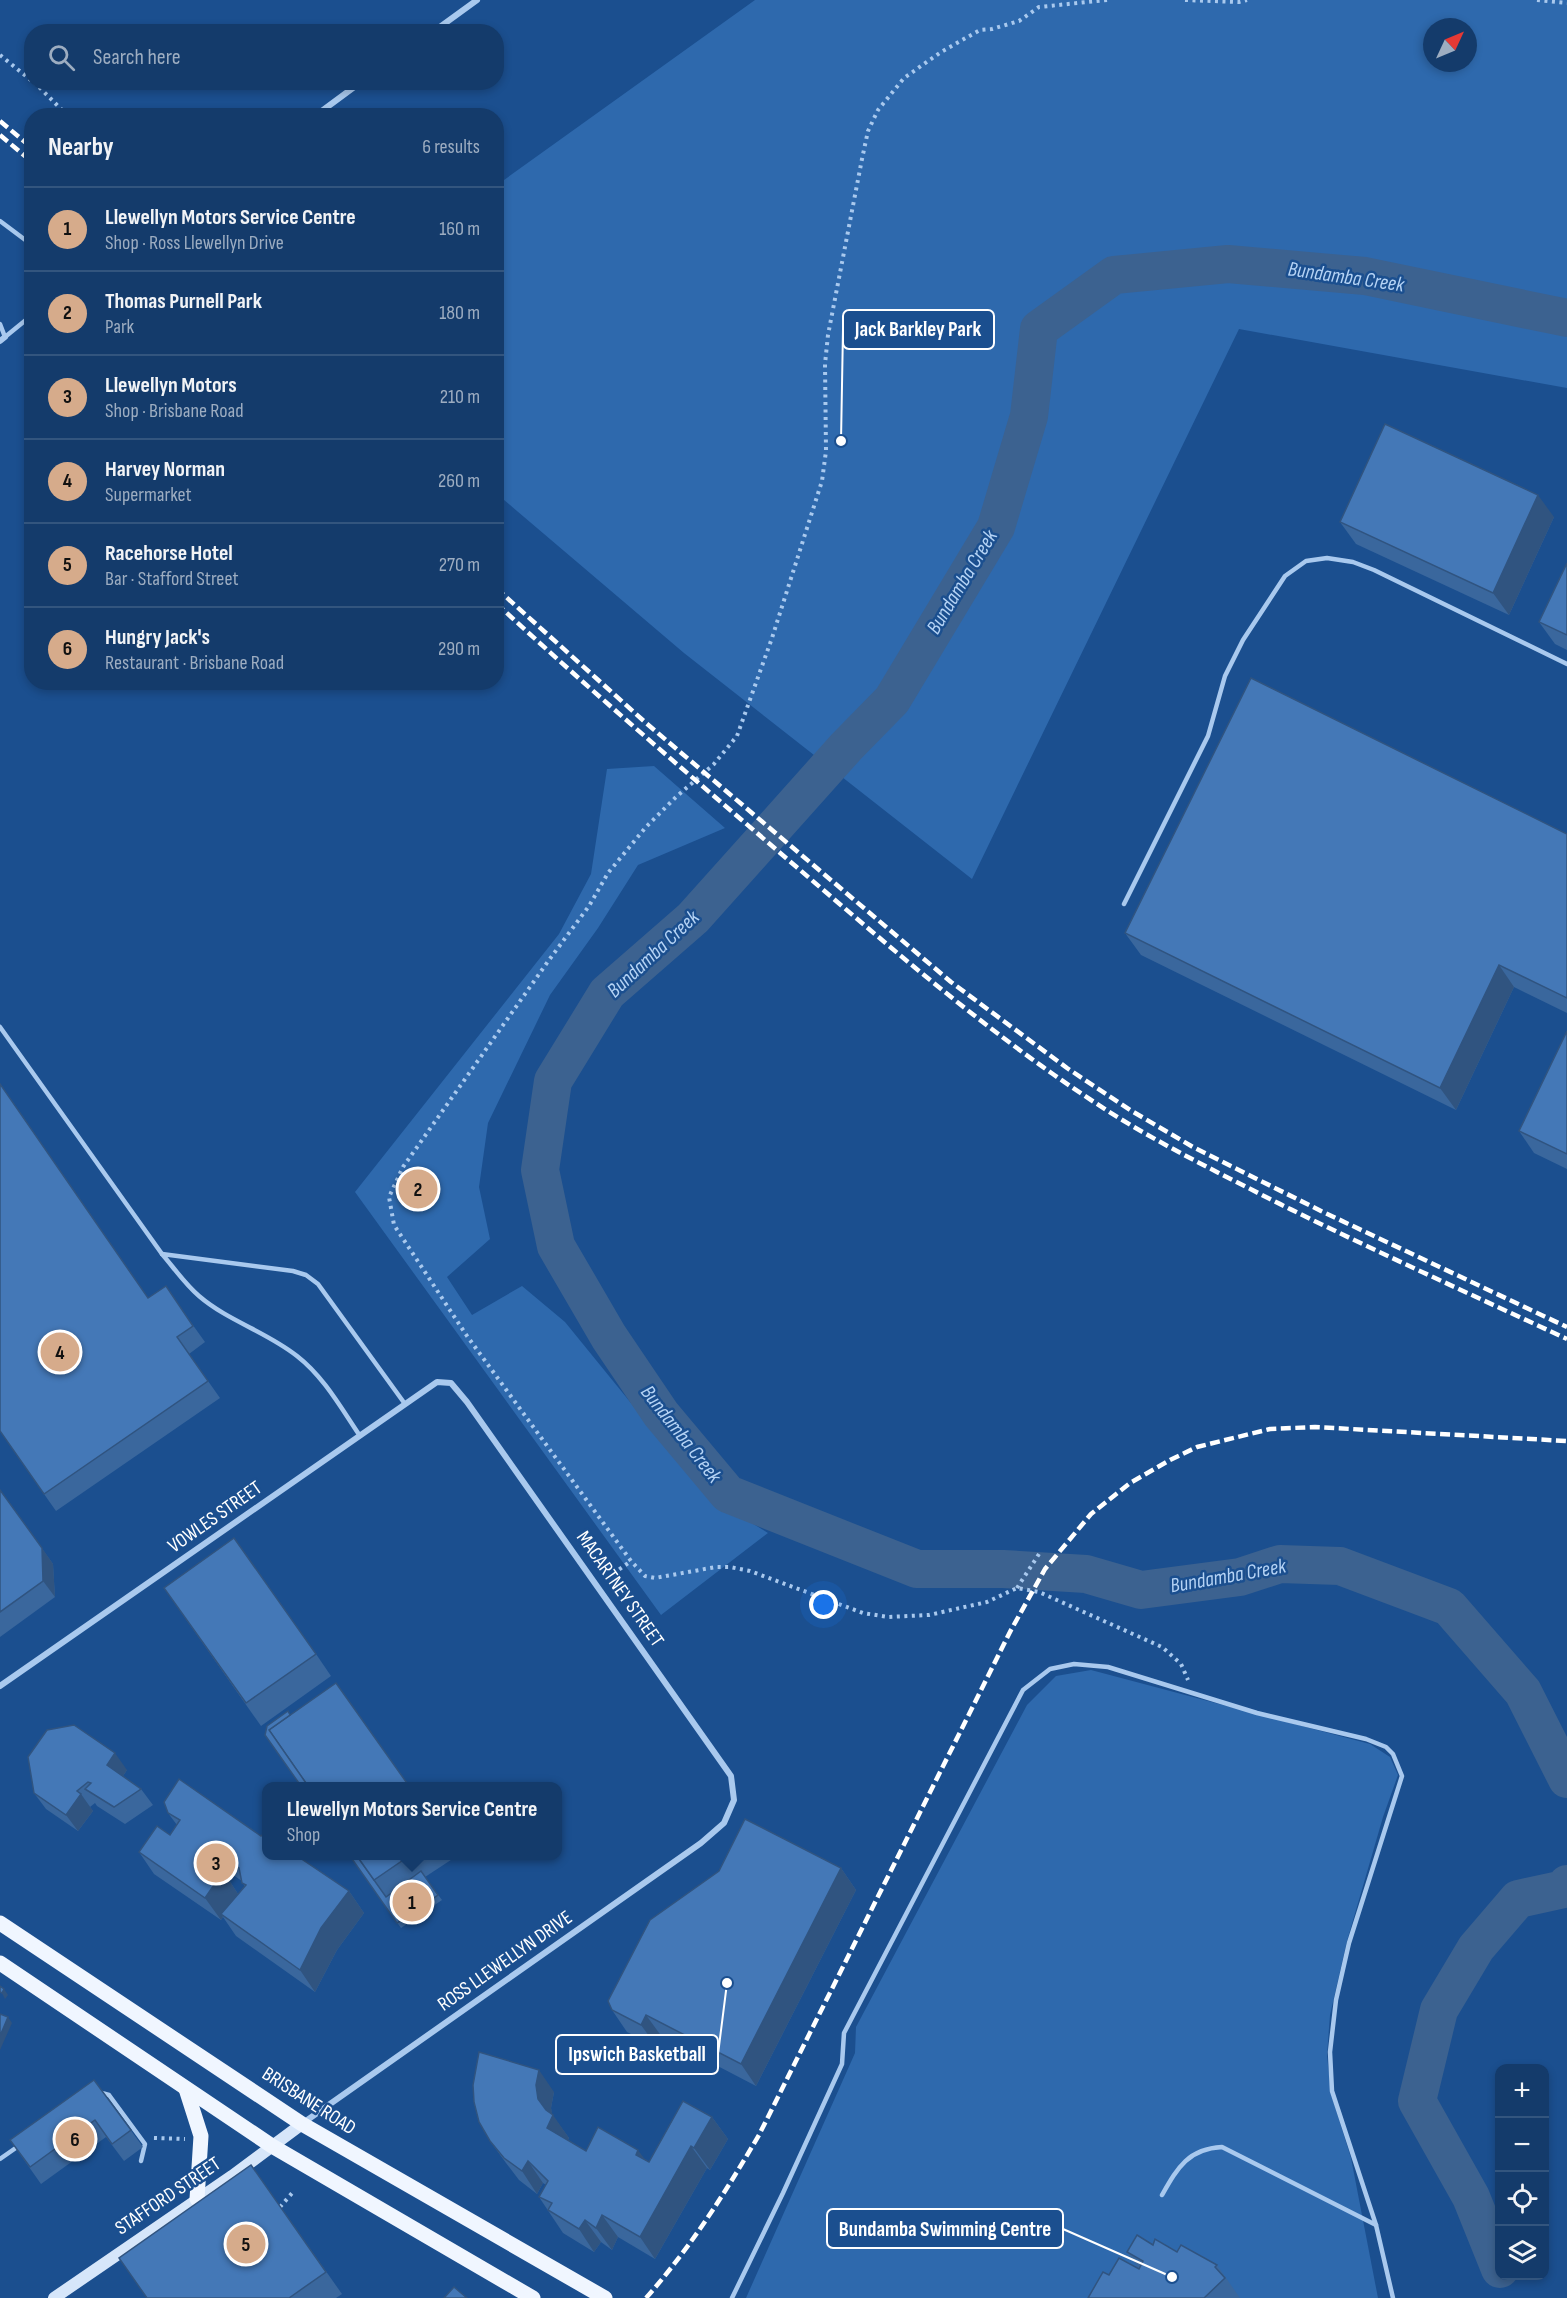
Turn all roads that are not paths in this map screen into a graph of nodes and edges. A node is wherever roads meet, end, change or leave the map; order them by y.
1 (477, 0) edge
2 (444, 24) edge
3 (350, 90) edge
4 (326, 108) edge
5 (0, 221) edge
6 (24, 239) edge
7 (24, 322) edge
8 (0, 324) edge
9 (3, 339) edge
10 (1567, 664) edge
11 (1124, 904) dead end
12 (0, 1027) edge
13 (162, 1254) junction
14 (452, 1383) joint
15 (405, 1404) junction
16 (360, 1436) junction
17 (0, 1686) edge
18 (724, 1823) joint
19 (0, 1923) edge
20 (0, 1963) edge
21 (186, 2089) junction
22 (91, 2093) edge
23 (302, 2124) junction
24 (28, 2140) edge
25 (272, 2146) junction
26 (0, 2159) edge
27 (141, 2161) dead end
28 (1162, 2195) dead end
29 (197, 2199) junction
30 (1376, 2225) junction
31 (54, 2298) edge
32 (533, 2298) edge
33 (605, 2298) edge
34 (732, 2298) edge
35 (1393, 2298) edge

1 - 2 street
3 - 4 street
5 - 6 lane
7 - 9 lane
8 - 9 lane
10 - 11 lane
12 - 13 lane
13 - 15 lane
13 - 16 lane
14 - 15 street, VOWLES STREET
14 - 18 street, MACARTNEY STREET
15 - 16 street, VOWLES STREET
16 - 17 street, VOWLES STREET
18 - 23 street, ROSS LLEWELLYN DRIVE
19 - 23 main road, BRISBANE ROAD
20 - 21 main road
21 - 25 main road
21 - 29 main road
22 - 27 lane
23 - 25 main road, STAFFORD STREET
23 - 33 main road, BRISBANE ROAD
24 - 26 lane
25 - 29 main road, STAFFORD STREET
25 - 32 main road
28 - 30 lane
29 - 31 main road, STAFFORD STREET
30 - 34 lane
30 - 35 lane

